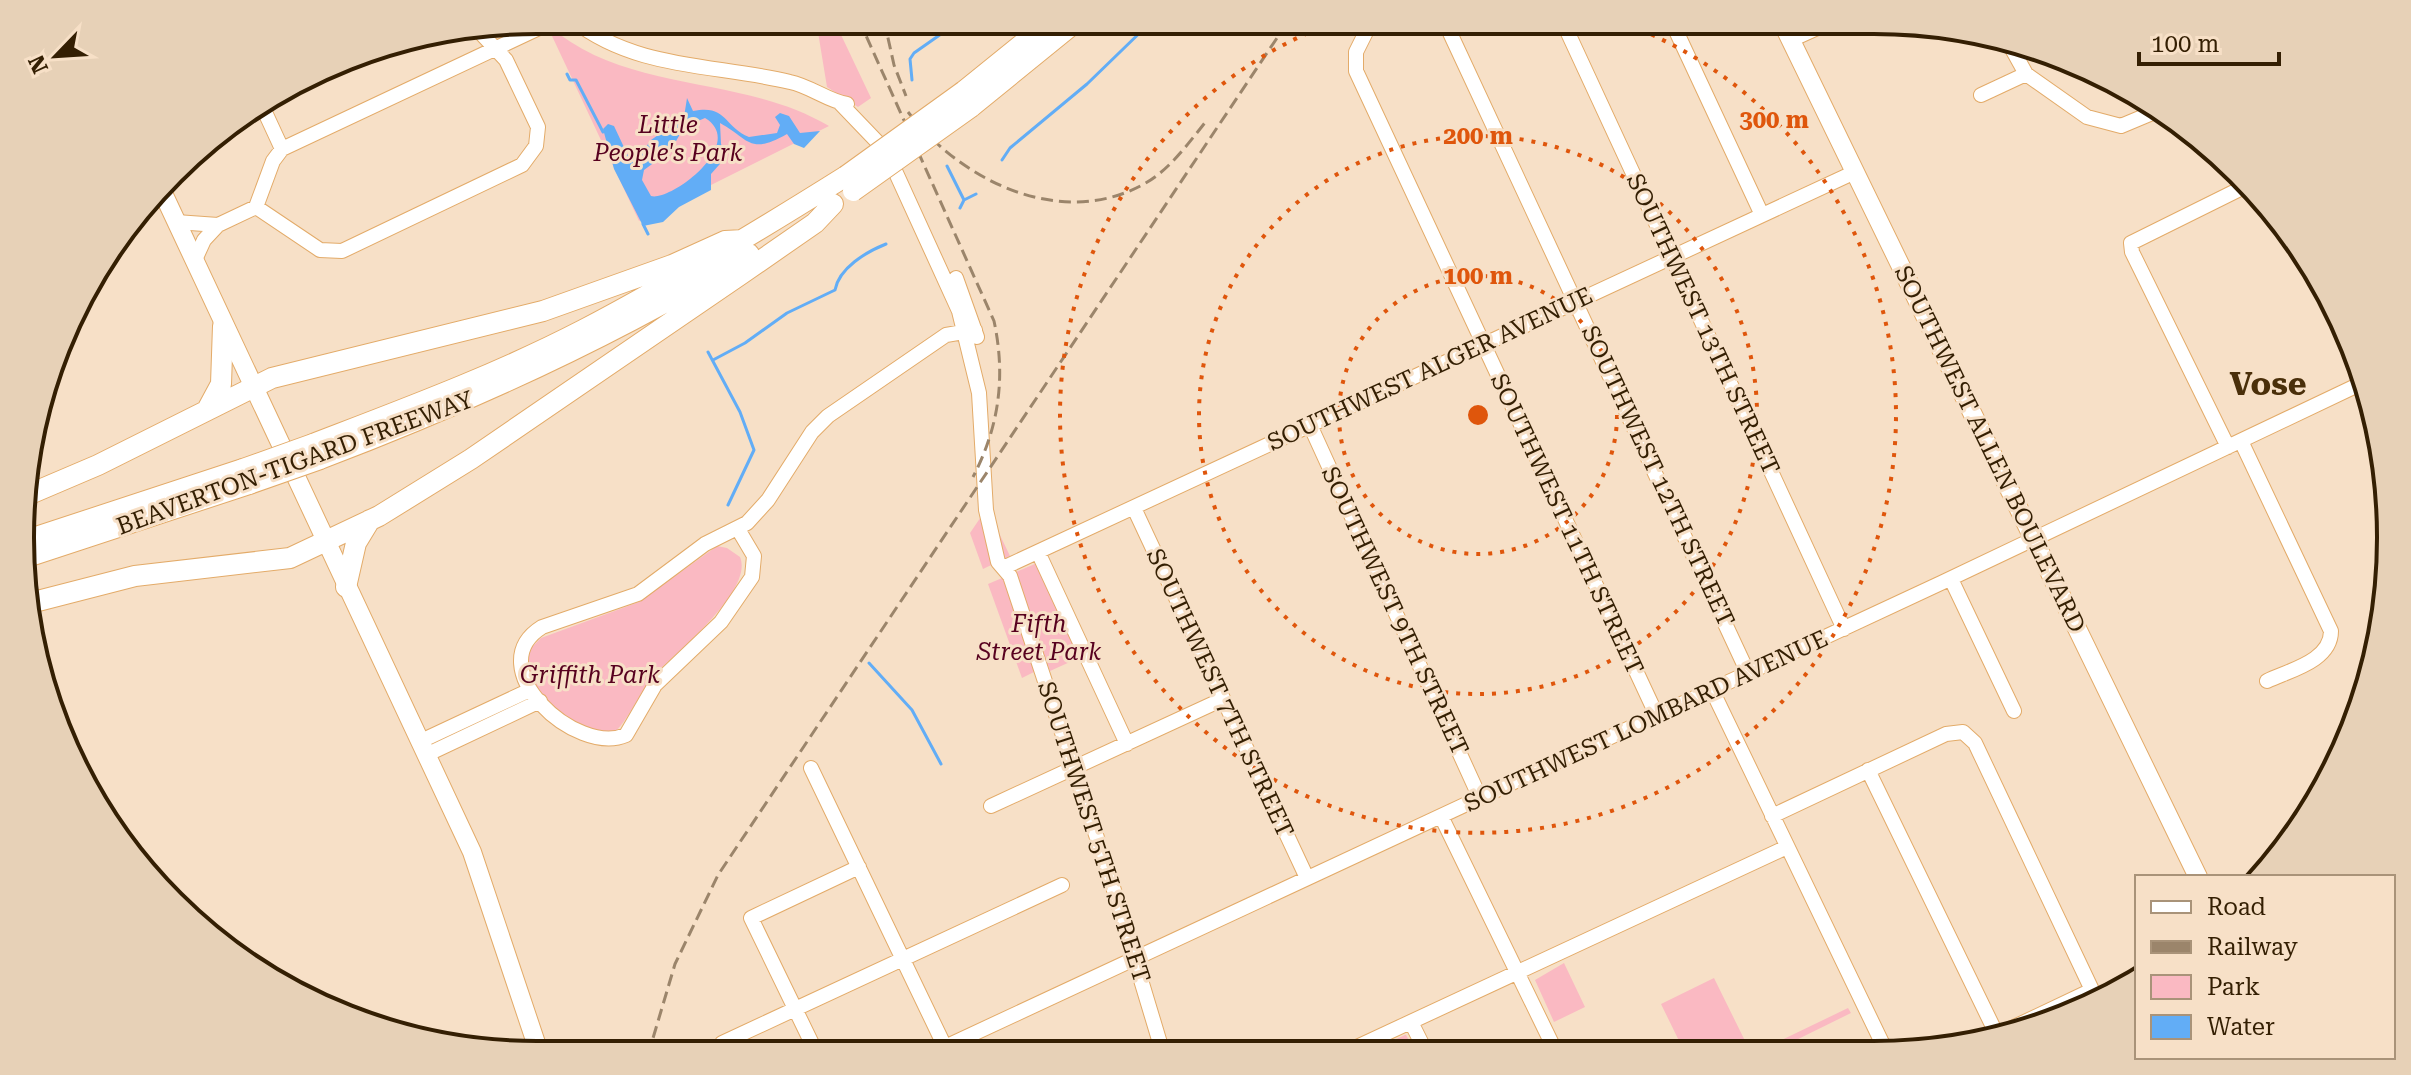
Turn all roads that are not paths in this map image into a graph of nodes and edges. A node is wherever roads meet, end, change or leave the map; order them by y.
1 (526, 34) edge
2 (594, 34) edge
3 (1037, 34) edge
4 (1058, 34) edge
5 (1365, 34) edge
6 (1451, 34) edge
7 (1568, 34) edge
8 (1678, 34) edge
9 (1788, 34) edge
10 (1804, 34) edge
11 (485, 37) edge
12 (1791, 40) junction
13 (496, 49) junction
14 (2015, 55) edge
15 (2026, 74) junction
16 (1981, 95) dead end
17 (967, 99) junction
18 (266, 114) edge
19 (2147, 115) edge
20 (282, 149) junction
21 (1855, 172) junction
22 (850, 183) junction
23 (2238, 190) edge
24 (165, 199) edge
25 (833, 204) junction
26 (256, 207) junction
27 (1762, 215) junction
28 (176, 222) junction
29 (218, 225) junction
30 (744, 240) junction
31 (1671, 255) junction
32 (194, 262) junction
33 (1576, 300) junction
34 (223, 326) junction
35 (970, 331) junction
36 (1483, 342) junction
37 (251, 387) junction
38 (2354, 387) edge
39 (207, 410) junction
40 (1310, 425) junction
41 (2234, 444) junction
42 (317, 451) junction
43 (246, 476) junction
44 (36, 491) edge
45 (1134, 508) junction
46 (370, 520) junction
47 (738, 529) junction
48 (34, 538) edge
49 (2034, 539) junction
50 (324, 543) junction
51 (1038, 552) junction
52 (35, 554) edge
53 (1005, 567) junction
54 (1951, 579) junction
55 (346, 587) junction
56 (38, 601) edge
57 (1844, 629) junction
58 (1748, 673) junction
59 (2267, 681) dead end
60 (1712, 690) junction
61 (535, 696) junction
62 (1223, 699) junction
63 (2014, 711) dead end
64 (1657, 716) junction
65 (1127, 744) junction
66 (424, 747) junction
67 (811, 768) dead end
68 (1074, 768) junction
69 (1868, 770) junction
70 (1480, 798) junction
71 (991, 806) dead end
72 (1441, 816) junction
73 (1772, 816) junction
74 (1787, 847) junction
75 (859, 867) junction
76 (2197, 875) edge
77 (1307, 878) junction
78 (1062, 885) dead end
79 (904, 956) junction
80 (1136, 958) junction
81 (1518, 973) junction
82 (2060, 1005) edge
83 (795, 1008) junction
84 (1411, 1022) junction
85 (1991, 1027) edge
86 (535, 1041) edge
87 (726, 1041) edge
88 (811, 1041) edge
89 (942, 1041) edge
90 (958, 1041) edge
91 (1160, 1041) edge
92 (1370, 1041) edge
93 (1420, 1041) edge
94 (1551, 1041) edge
95 (1881, 1041) edge

1 - 13 street
2 - 35 street, SOUTHWEST 5TH STREET
3 - 17 highway, BEAVERTON-TIGARD FREEWAY
4 - 17 highway, BEAVERTON-TIGARD FREEWAY
5 - 36 street, SOUTHWEST 11TH STREET
6 - 33 street, SOUTHWEST 12TH STREET
7 - 31 street, SOUTHWEST 13TH STREET
8 - 27 street
9 - 12 main road, SOUTHWEST ALLEN BOULEVARD
10 - 12 street
11 - 13 street
12 - 21 main road, SOUTHWEST ALLEN BOULEVARD
13 - 20 street
13 - 26 street
14 - 15 street
15 - 16 street
15 - 19 street
17 - 22 highway, BEAVERTON-TIGARD FREEWAY, bridge
18 - 20 street
20 - 26 street
21 - 27 street, SOUTHWEST ALGER AVENUE
21 - 49 main road, SOUTHWEST ALLEN BOULEVARD
22 - 25 highway, BEAVERTON-TIGARD FREEWAY
22 - 30 highway, BEAVERTON-TIGARD FREEWAY
23 - 41 street
24 - 28 main road
25 - 42 highway, BEAVERTON-TIGARD FREEWAY
25 - 46 highway
26 - 29 street
27 - 31 street, SOUTHWEST ALGER AVENUE
28 - 29 street
28 - 32 main road
29 - 32 street
30 - 37 highway
30 - 42 highway, BEAVERTON-TIGARD FREEWAY
31 - 33 street, SOUTHWEST ALGER AVENUE
31 - 57 street, SOUTHWEST 13TH STREET
32 - 34 main road
33 - 36 street, SOUTHWEST ALGER AVENUE
33 - 58 street, SOUTHWEST 12TH STREET
34 - 37 main road
34 - 39 highway
35 - 47 street
35 - 53 street, SOUTHWEST 5TH STREET
36 - 40 street, SOUTHWEST ALGER AVENUE
36 - 64 street, SOUTHWEST 11TH STREET
37 - 39 highway
37 - 50 main road
38 - 41 street, SOUTHWEST LOMBARD AVENUE
39 - 44 highway
40 - 45 street, SOUTHWEST ALGER AVENUE
40 - 70 street, SOUTHWEST 9TH STREET
41 - 49 street, SOUTHWEST LOMBARD AVENUE
41 - 59 street
42 - 43 highway, BEAVERTON-TIGARD FREEWAY, bridge
43 - 48 highway, BEAVERTON-TIGARD FREEWAY
43 - 52 highway, BEAVERTON-TIGARD FREEWAY
45 - 51 street, SOUTHWEST ALGER AVENUE
45 - 62 street, SOUTHWEST 7TH STREET
46 - 50 highway
46 - 55 highway
47 - 61 street
47 - 61 street
49 - 54 street, SOUTHWEST LOMBARD AVENUE
49 - 76 main road, SOUTHWEST ALLEN BOULEVARD
50 - 55 main road
50 - 56 highway
51 - 53 street, SOUTHWEST ALGER AVENUE
51 - 65 street
53 - 68 street, SOUTHWEST 5TH STREET
54 - 57 street, SOUTHWEST LOMBARD AVENUE
54 - 63 street
55 - 66 main road
57 - 58 street, SOUTHWEST LOMBARD AVENUE
58 - 60 street, SOUTHWEST LOMBARD AVENUE
60 - 64 street, SOUTHWEST LOMBARD AVENUE
60 - 73 street
61 - 66 street
62 - 65 street
62 - 77 street, SOUTHWEST 7TH STREET
64 - 70 street, SOUTHWEST LOMBARD AVENUE
65 - 68 street
66 - 86 main road
67 - 75 street
68 - 71 street
68 - 80 street, SOUTHWEST 5TH STREET
69 - 73 street
69 - 82 street
69 - 85 street
70 - 72 street, SOUTHWEST LOMBARD AVENUE
72 - 77 street, SOUTHWEST LOMBARD AVENUE
72 - 81 street
73 - 74 street
74 - 81 street
74 - 95 street
75 - 79 street
75 - 83 street
77 - 80 street, SOUTHWEST LOMBARD AVENUE
78 - 79 street
79 - 83 street
79 - 89 street
80 - 90 street, SOUTHWEST LOMBARD AVENUE
80 - 91 street, SOUTHWEST 5TH STREET
81 - 84 street
81 - 94 street
83 - 87 street
83 - 88 street
84 - 92 street
84 - 93 street

